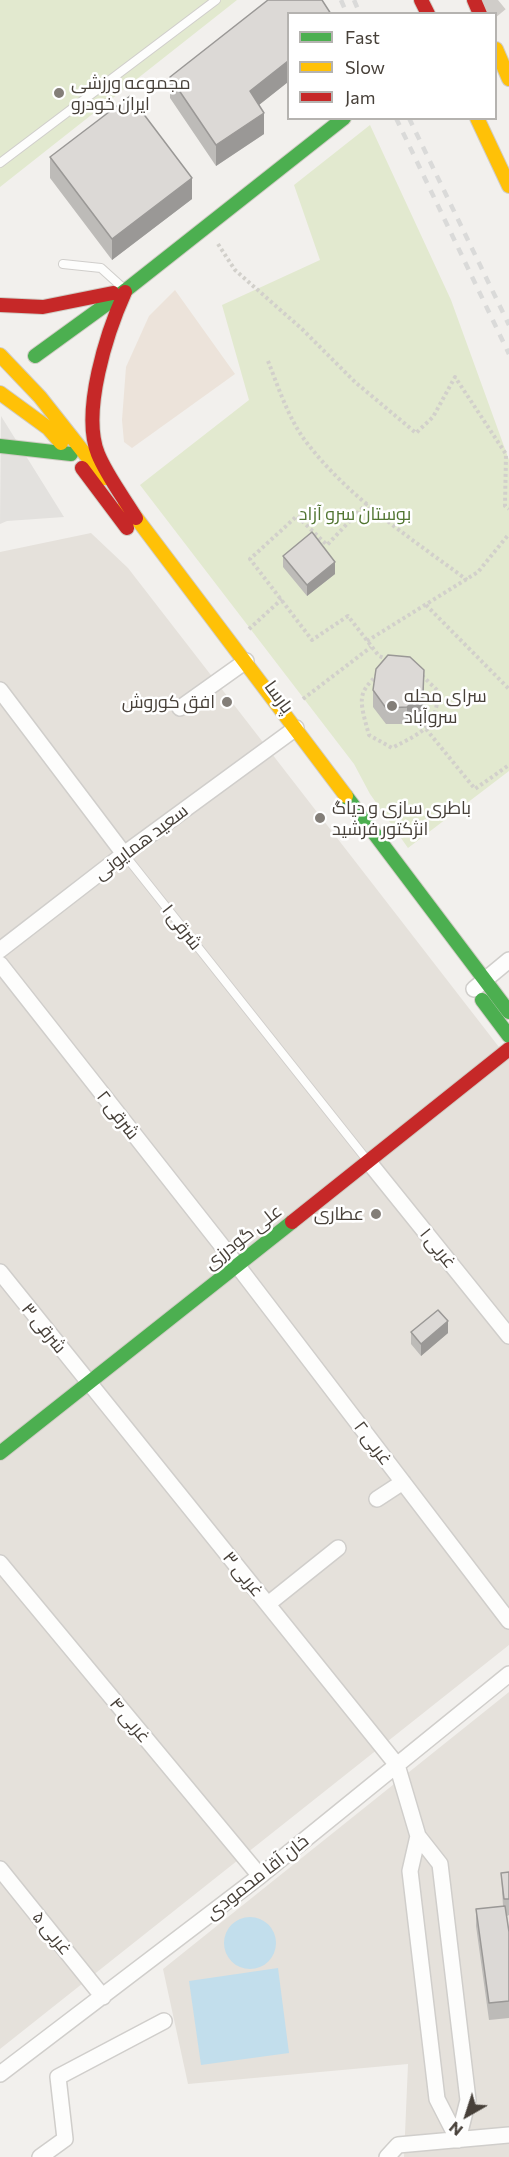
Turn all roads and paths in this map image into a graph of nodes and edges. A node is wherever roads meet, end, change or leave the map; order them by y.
1 (216, 0) edge
2 (497, 53) edge
3 (509, 79) edge
4 (341, 120) edge
5 (478, 120) edge
6 (0, 163) edge
7 (509, 186) edge
8 (206, 227) junction
9 (63, 264) dead end
10 (126, 290) junction
11 (0, 305) edge
12 (35, 356) junction
13 (1, 359) edge
14 (268, 361) dead end
15 (22, 376) junction
16 (1, 395) edge
17 (0, 446) edge
18 (71, 454) junction
19 (367, 503) junction
20 (509, 509) edge
21 (136, 518) junction
22 (509, 534) edge
23 (467, 580) junction
24 (282, 599) junction
25 (426, 605) junction
26 (249, 628) dead end
27 (367, 641) junction
28 (371, 647) junction
29 (391, 661) junction
30 (241, 665) junction
31 (509, 689) edge
32 (0, 690) edge
33 (303, 699) dead end
34 (180, 708) dead end
35 (426, 729) junction
36 (291, 732) junction
37 (509, 765) edge
38 (124, 854) junction
39 (0, 950) edge
40 (509, 960) edge
41 (0, 964) edge
42 (479, 984) junction
43 (509, 1012) edge
44 (509, 1036) edge
45 (509, 1049) edge
46 (368, 1161) junction
47 (237, 1265) junction
48 (0, 1272) edge
49 (509, 1336) edge
50 (89, 1383) junction
51 (0, 1453) edge
52 (403, 1482) junction
53 (377, 1499) dead end
54 (338, 1548) dead end
55 (0, 1563) edge
56 (268, 1604) junction
57 (509, 1621) edge
58 (509, 1674) edge
59 (397, 1766) junction
60 (418, 1836) junction
61 (0, 1869) edge
62 (260, 1876) junction
63 (104, 1997) junction
64 (164, 2021) dead end
65 (0, 2074) edge
66 (509, 2135) edge
67 (458, 2140) junction
68 (40, 2157) edge
69 (387, 2157) edge

1 - 6 lane
2 - 3 main road
4 - 8 main road
5 - 7 main road
8 - 10 main road
8 - 20 path
9 - 10 lane
10 - 11 main road
10 - 12 main road
10 - 21 main road
12 - 13 main road
12 - 15 main road
13 - 15 main road, پارسا
14 - 19 path
15 - 16 main road
15 - 21 main road, پارسا
16 - 18 main road, پارسا
17 - 18 main road
18 - 30 main road, پارسا
19 - 23 path
19 - 24 path
21 - 30 main road, پارسا
22 - 23 path
23 - 25 path
24 - 26 path
24 - 27 path
25 - 27 path
25 - 31 path
27 - 28 path
28 - 29 path
28 - 33 path
29 - 35 path
29 - 35 path
30 - 34 street
30 - 36 main road, پارسا
32 - 38 street, ۱ شرقی
35 - 37 path
36 - 38 street, سعید همایونی
36 - 42 main road, پارسا
38 - 39 street, سعید همایونی
38 - 46 lane, ۱ شرقی
40 - 42 street
41 - 47 street, ۲ شرقی
42 - 43 main road, پارسا
42 - 44 main road, پارسا
45 - 46 main road, علی گودرزی
46 - 47 main road, علی گودرزی
46 - 49 street, ۱ غربی
47 - 50 main road, علی گودرزی
47 - 52 street, ۲ غربی
48 - 50 street, ۳ شرقی
50 - 51 main road, علی گودرزی
50 - 56 street, ۳ غربی
52 - 53 street
52 - 57 street, ۲ غربی
54 - 56 street
55 - 62 street, ۴ غربی
56 - 59 street, ۳ غربی
58 - 59 street, خان آقا محمودی
59 - 60 street
59 - 62 street, خان آقا محمودی
60 - 67 street
60 - 67 street
61 - 63 street, ۵ غربی
62 - 63 street, خان آقا محمودی
63 - 65 street, خان آقا محمودی
64 - 68 street
66 - 67 street
67 - 69 street

